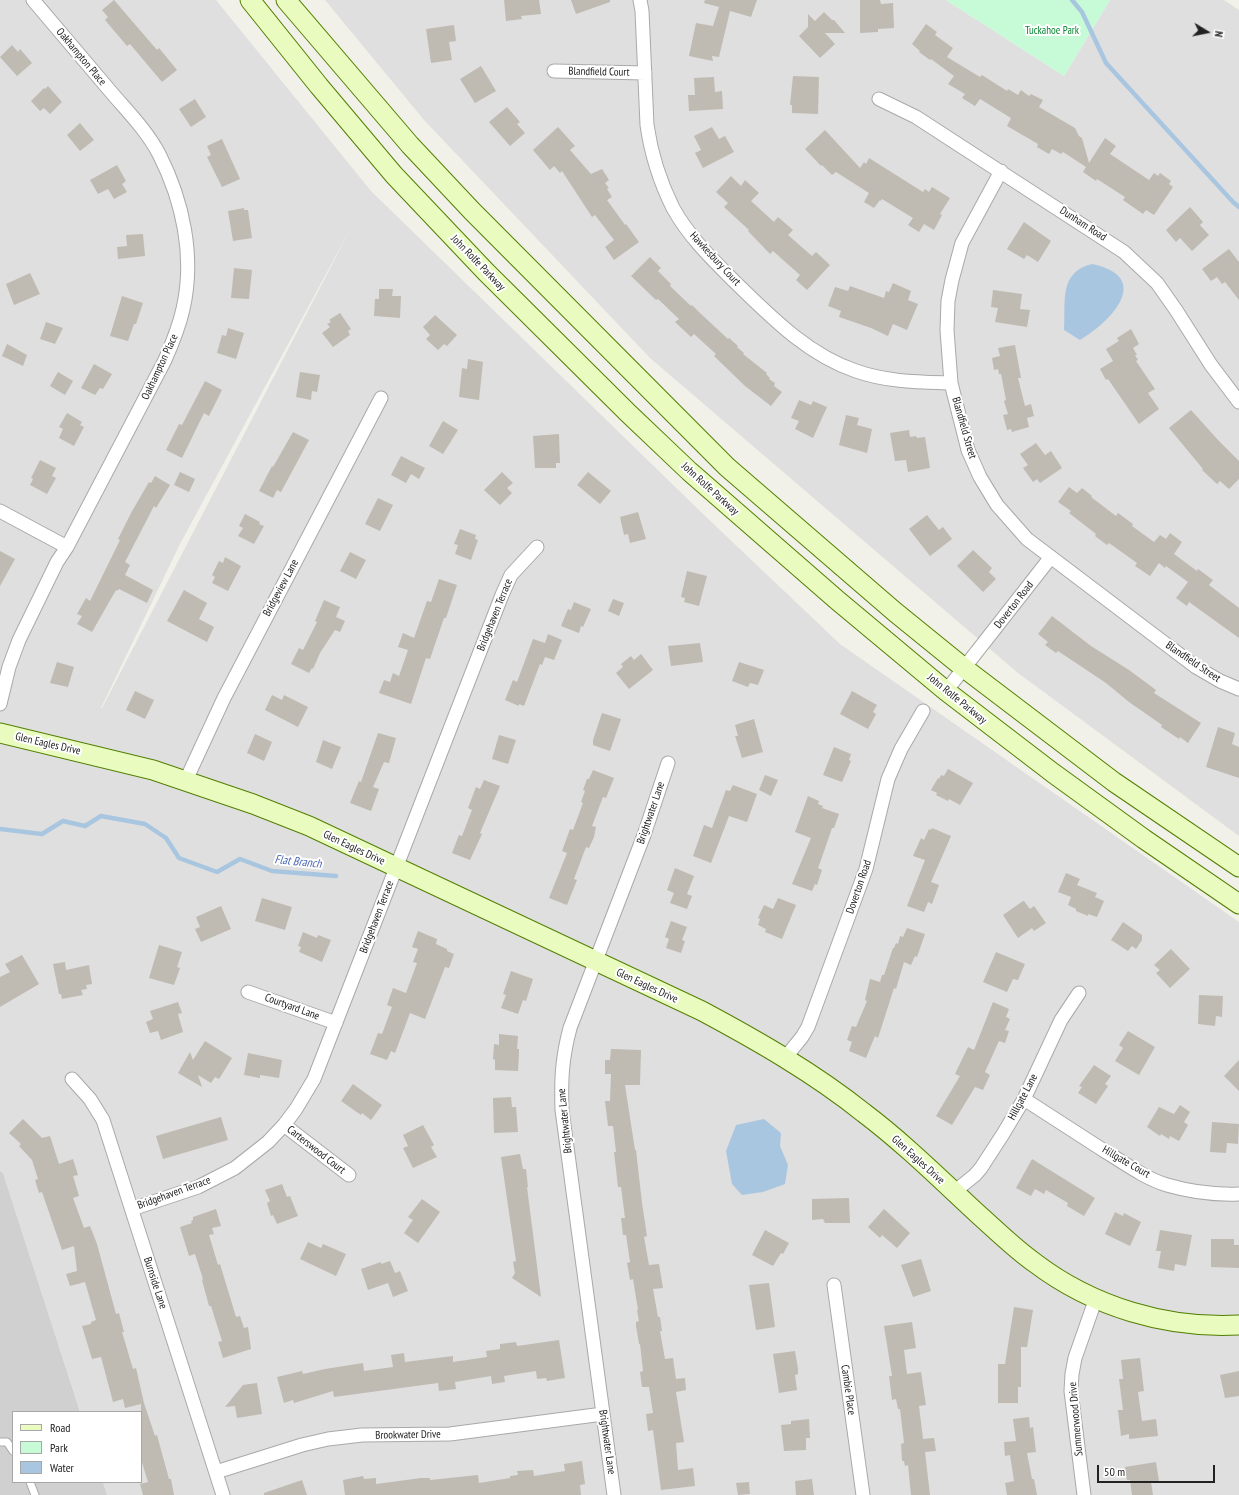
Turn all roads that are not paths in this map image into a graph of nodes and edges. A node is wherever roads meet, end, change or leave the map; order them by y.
1 (33, 0) edge
2 (250, 0) edge
3 (286, 0) edge
4 (640, 0) edge
5 (554, 71) dead end
6 (645, 73) junction
7 (879, 100) dead end
8 (1001, 171) junction
9 (951, 383) junction
10 (381, 398) dead end
11 (1239, 402) edge
12 (0, 511) edge
13 (67, 547) junction
14 (538, 547) dead end
15 (1051, 557) junction
16 (964, 668) junction
17 (1239, 689) edge
18 (946, 690) junction
19 (0, 704) edge
20 (923, 711) dead end
21 (0, 733) edge
22 (668, 763) dead end
23 (186, 780) junction
24 (1239, 867) edge
25 (396, 868) junction
26 (1239, 904) edge
27 (595, 961) junction
28 (248, 992) dead end
29 (1079, 993) dead end
30 (336, 1023) junction
31 (785, 1058) junction
32 (72, 1079) dead end
33 (1024, 1099) junction
34 (284, 1124) junction
35 (349, 1175) dead end
36 (954, 1192) junction
37 (1239, 1194) edge
38 (132, 1209) junction
39 (834, 1285) dead end
40 (1096, 1298) junction
41 (1239, 1325) edge
42 (603, 1414) junction
43 (0, 1442) edge
44 (12, 1450) edge
45 (216, 1472) junction
46 (30, 1483) edge
47 (35, 1495) edge
48 (223, 1495) edge
49 (614, 1495) edge
50 (863, 1495) edge
51 (1084, 1495) edge

1 - 13 street, Oakhampton Place
2 - 18 main road, John Rolfe Parkway
3 - 16 main road
4 - 6 street, Hawkesbury Court
5 - 6 street, Blandfield Court
6 - 9 street, Hawkesbury Court
7 - 8 street, Dunham Road
8 - 9 street, Blandfield Street
8 - 11 street, Dunham Road
9 - 15 street, Blandfield Street
10 - 23 street, Bridgeview Lane
12 - 13 street
13 - 19 street, Oakhampton Place
14 - 25 street, Bridgehaven Terrace
15 - 16 street, Doverton Road
15 - 17 street, Blandfield Street
16 - 18 street, Doverton Road
16 - 24 main road
18 - 26 main road, John Rolfe Parkway
20 - 31 street, Doverton Road
21 - 23 main road, Glen Eagles Drive
22 - 27 street, Brightwater Lane
23 - 25 main road, Glen Eagles Drive
25 - 27 main road, Glen Eagles Drive
25 - 30 street, Bridgehaven Terrace
27 - 31 main road, Glen Eagles Drive
27 - 42 street, Brightwater Lane
28 - 30 street, Courtyard Lane
29 - 33 street, Hillgate Lane
30 - 34 street, Bridgehaven Terrace
31 - 36 main road, Glen Eagles Drive
32 - 38 street, Burnside Lane
33 - 36 street, Hillgate Lane
33 - 37 street, Hillgate Court
34 - 35 street, Carterswood Court
34 - 38 street, Bridgehaven Terrace
36 - 40 main road, Glen Eagles Drive
38 - 45 street, Burnside Lane
39 - 50 street, Cambie Place
40 - 41 main road, Glen Eagles Drive
40 - 51 street, Summerwood Drive
42 - 45 street, Brookwater Drive
42 - 49 street, Brightwater Lane
43 - 44 lane
45 - 48 street, Burnside Lane
46 - 47 lane

